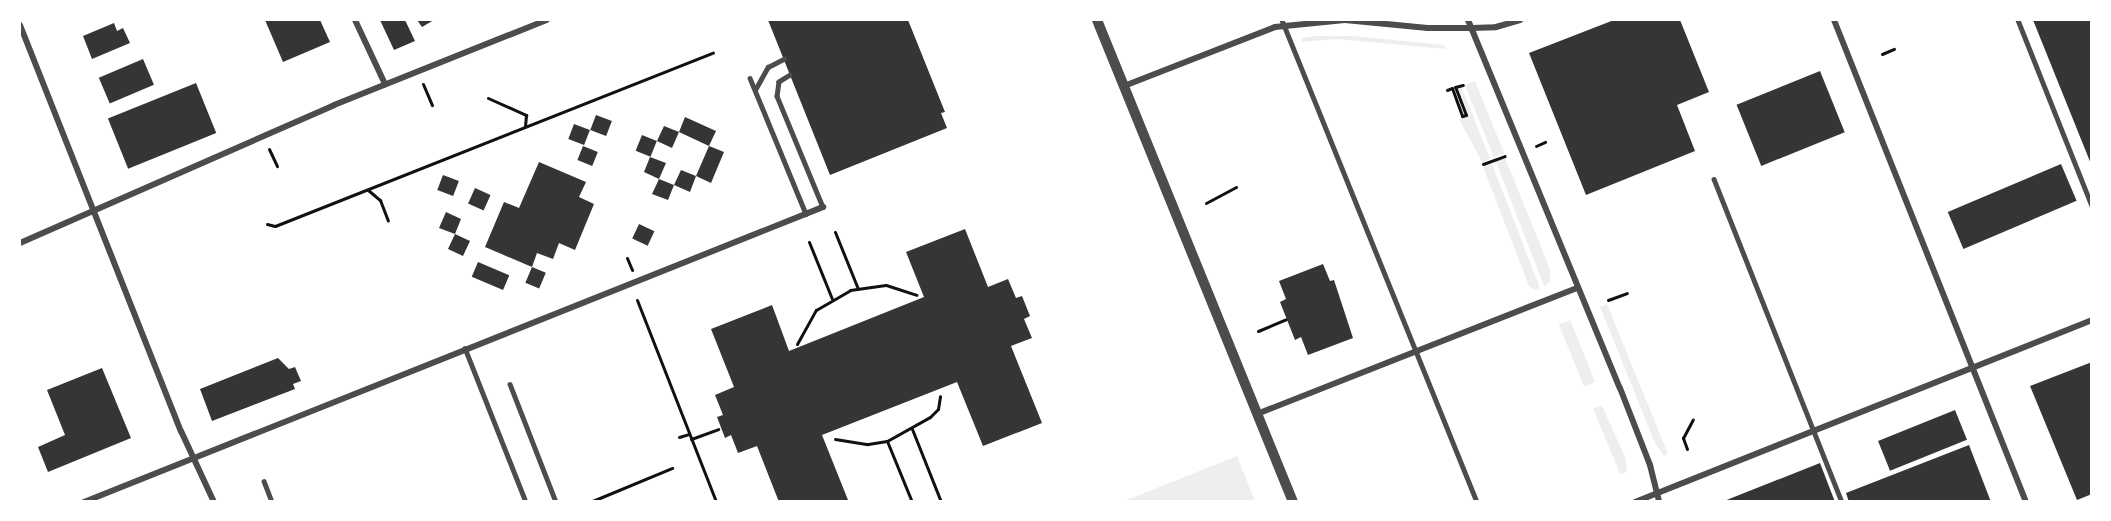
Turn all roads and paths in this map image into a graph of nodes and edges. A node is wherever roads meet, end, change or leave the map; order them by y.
1 (355, 20) edge
2 (547, 20) edge
3 (1097, 20) edge
4 (1468, 20) edge
5 (1520, 20) edge
6 (1834, 20) edge
7 (2018, 20) edge
8 (1283, 23) edge
9 (20, 25) edge
10 (1471, 28) junction
11 (1894, 49) dead end
12 (713, 53) dead end
13 (1882, 54) dead end
14 (784, 59) dead end
15 (790, 75) dead end
16 (750, 78) dead end
17 (385, 84) junction
18 (423, 84) dead end
19 (1463, 85) dead end
20 (1124, 86) junction
21 (755, 90) junction
22 (1447, 90) dead end
23 (488, 98) dead end
24 (432, 105) dead end
25 (525, 127) junction
26 (1545, 142) dead end
27 (1536, 146) dead end
28 (270, 149) dead end
29 (1505, 156) dead end
30 (1483, 164) dead end
31 (277, 166) dead end
32 (1714, 179) dead end
33 (1236, 187) dead end
34 (368, 190) junction
35 (1206, 203) dead end
36 (2091, 206) edge
37 (823, 207) joint
38 (93, 211) junction
39 (806, 214) junction
40 (388, 221) dead end
41 (267, 224) dead end
42 (835, 232) dead end
43 (809, 242) dead end
44 (20, 243) edge
45 (627, 258) dead end
46 (632, 270) dead end
47 (1577, 288) junction
48 (858, 289) junction
49 (1627, 293) dead end
50 (916, 295) dead end
51 (832, 298) junction
52 (637, 300) dead end
53 (1608, 300) dead end
54 (1286, 319) dead end
55 (2091, 320) edge
56 (1258, 331) dead end
57 (797, 344) dead end
58 (465, 348) junction
59 (1417, 351) junction
60 (1972, 367) junction
61 (510, 384) dead end
62 (940, 396) dead end
63 (1257, 414) junction
64 (1693, 419) dead end
65 (718, 429) dead end
66 (912, 429) junction
67 (1813, 430) junction
68 (689, 434) junction
69 (679, 437) dead end
70 (691, 439) junction
71 (835, 439) dead end
72 (887, 441) junction
73 (1687, 449) dead end
74 (195, 459) junction
75 (672, 468) dead end
76 (264, 481) dead end
77 (1656, 493) junction
78 (84, 501) edge
79 (214, 501) edge
80 (272, 501) edge
81 (526, 501) edge
82 (556, 501) edge
83 (590, 501) edge
84 (716, 501) edge
85 (912, 501) edge
86 (941, 501) edge
87 (1293, 501) edge
88 (1477, 501) edge
89 (1635, 501) edge
90 (1659, 501) edge
91 (1842, 501) edge
92 (2026, 501) edge

1 - 17 street
2 - 17 street
3 - 20 street
4 - 10 street
5 - 10 street
6 - 60 street
7 - 36 lane
8 - 10 street
8 - 20 street
8 - 59 lane
9 - 38 street
10 - 47 street
11 - 13 path
12 - 25 path
14 - 21 lane
15 - 37 lane
16 - 21 lane
17 - 38 street
18 - 24 path
19 - 22 path
20 - 63 street
21 - 39 lane
23 - 25 path
25 - 34 path
26 - 27 path
28 - 31 path
29 - 30 path
32 - 67 lane
33 - 35 path
34 - 40 path
34 - 41 path
37 - 39 street
38 - 44 street
38 - 74 street
39 - 58 street
42 - 48 path
43 - 51 path
45 - 46 path
47 - 59 street
47 - 77 street
48 - 50 path
48 - 51 path
49 - 53 path
51 - 57 path
52 - 68 path
54 - 56 path
55 - 60 street
58 - 74 street
58 - 81 lane
59 - 63 street
59 - 88 lane
60 - 67 street
60 - 92 street
61 - 82 lane
62 - 66 path
63 - 87 street
64 - 73 path
65 - 70 path
66 - 72 path
66 - 86 path
67 - 77 street
67 - 91 lane
68 - 69 path
68 - 70 path
70 - 84 path
71 - 72 path
72 - 85 path
74 - 78 street
74 - 79 street
75 - 83 path
76 - 80 lane
77 - 89 street
77 - 90 street

